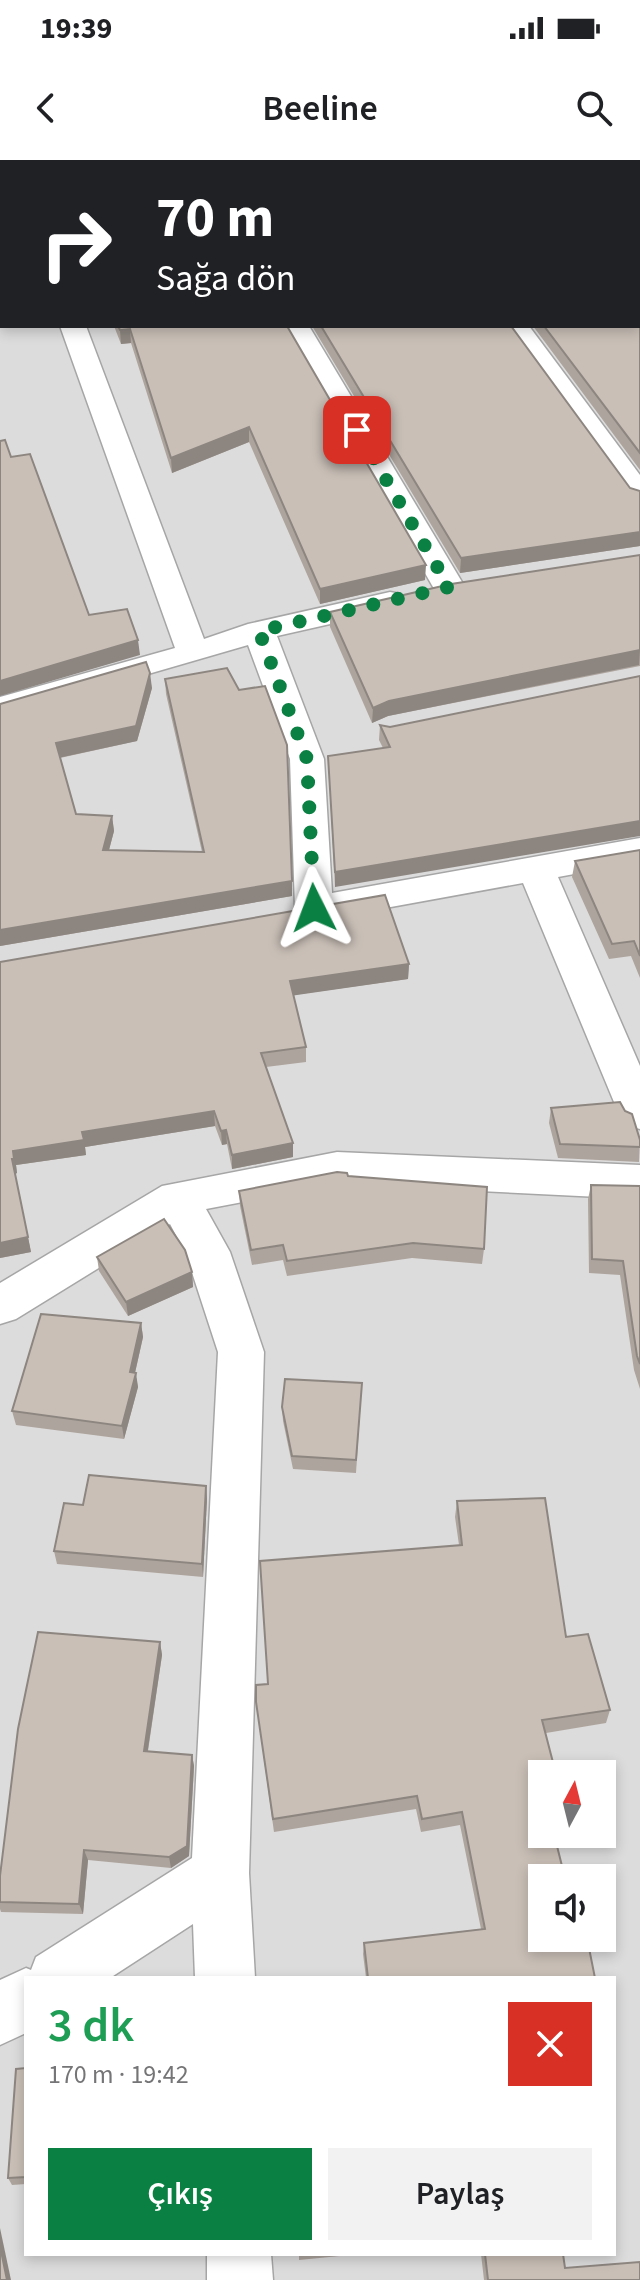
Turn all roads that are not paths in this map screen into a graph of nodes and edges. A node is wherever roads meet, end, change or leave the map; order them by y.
1 (74, 328) edge
2 (297, 328) edge
3 (517, 328) edge
4 (640, 495) edge
5 (480, 582) edge
6 (449, 587) junction
7 (259, 631) junction
8 (193, 653) junction
9 (0, 707) edge
10 (640, 850) edge
11 (536, 869) junction
12 (640, 1114) edge
13 (640, 1182) edge
14 (177, 1198) junction
15 (0, 1306) edge
16 (220, 1873) junction
17 (60, 1976) edge
18 (225, 1976) edge
19 (24, 1999) edge
20 (0, 2015) edge
21 (239, 2256) edge
22 (240, 2280) edge

1 - 8 street
2 - 6 street
3 - 4 street
5 - 6 street
6 - 7 street
7 - 8 street
7 - 11 street
8 - 9 street
10 - 11 street
11 - 12 street
13 - 14 street
14 - 15 street
14 - 16 street
16 - 17 street
16 - 18 street
19 - 20 street
21 - 22 street

